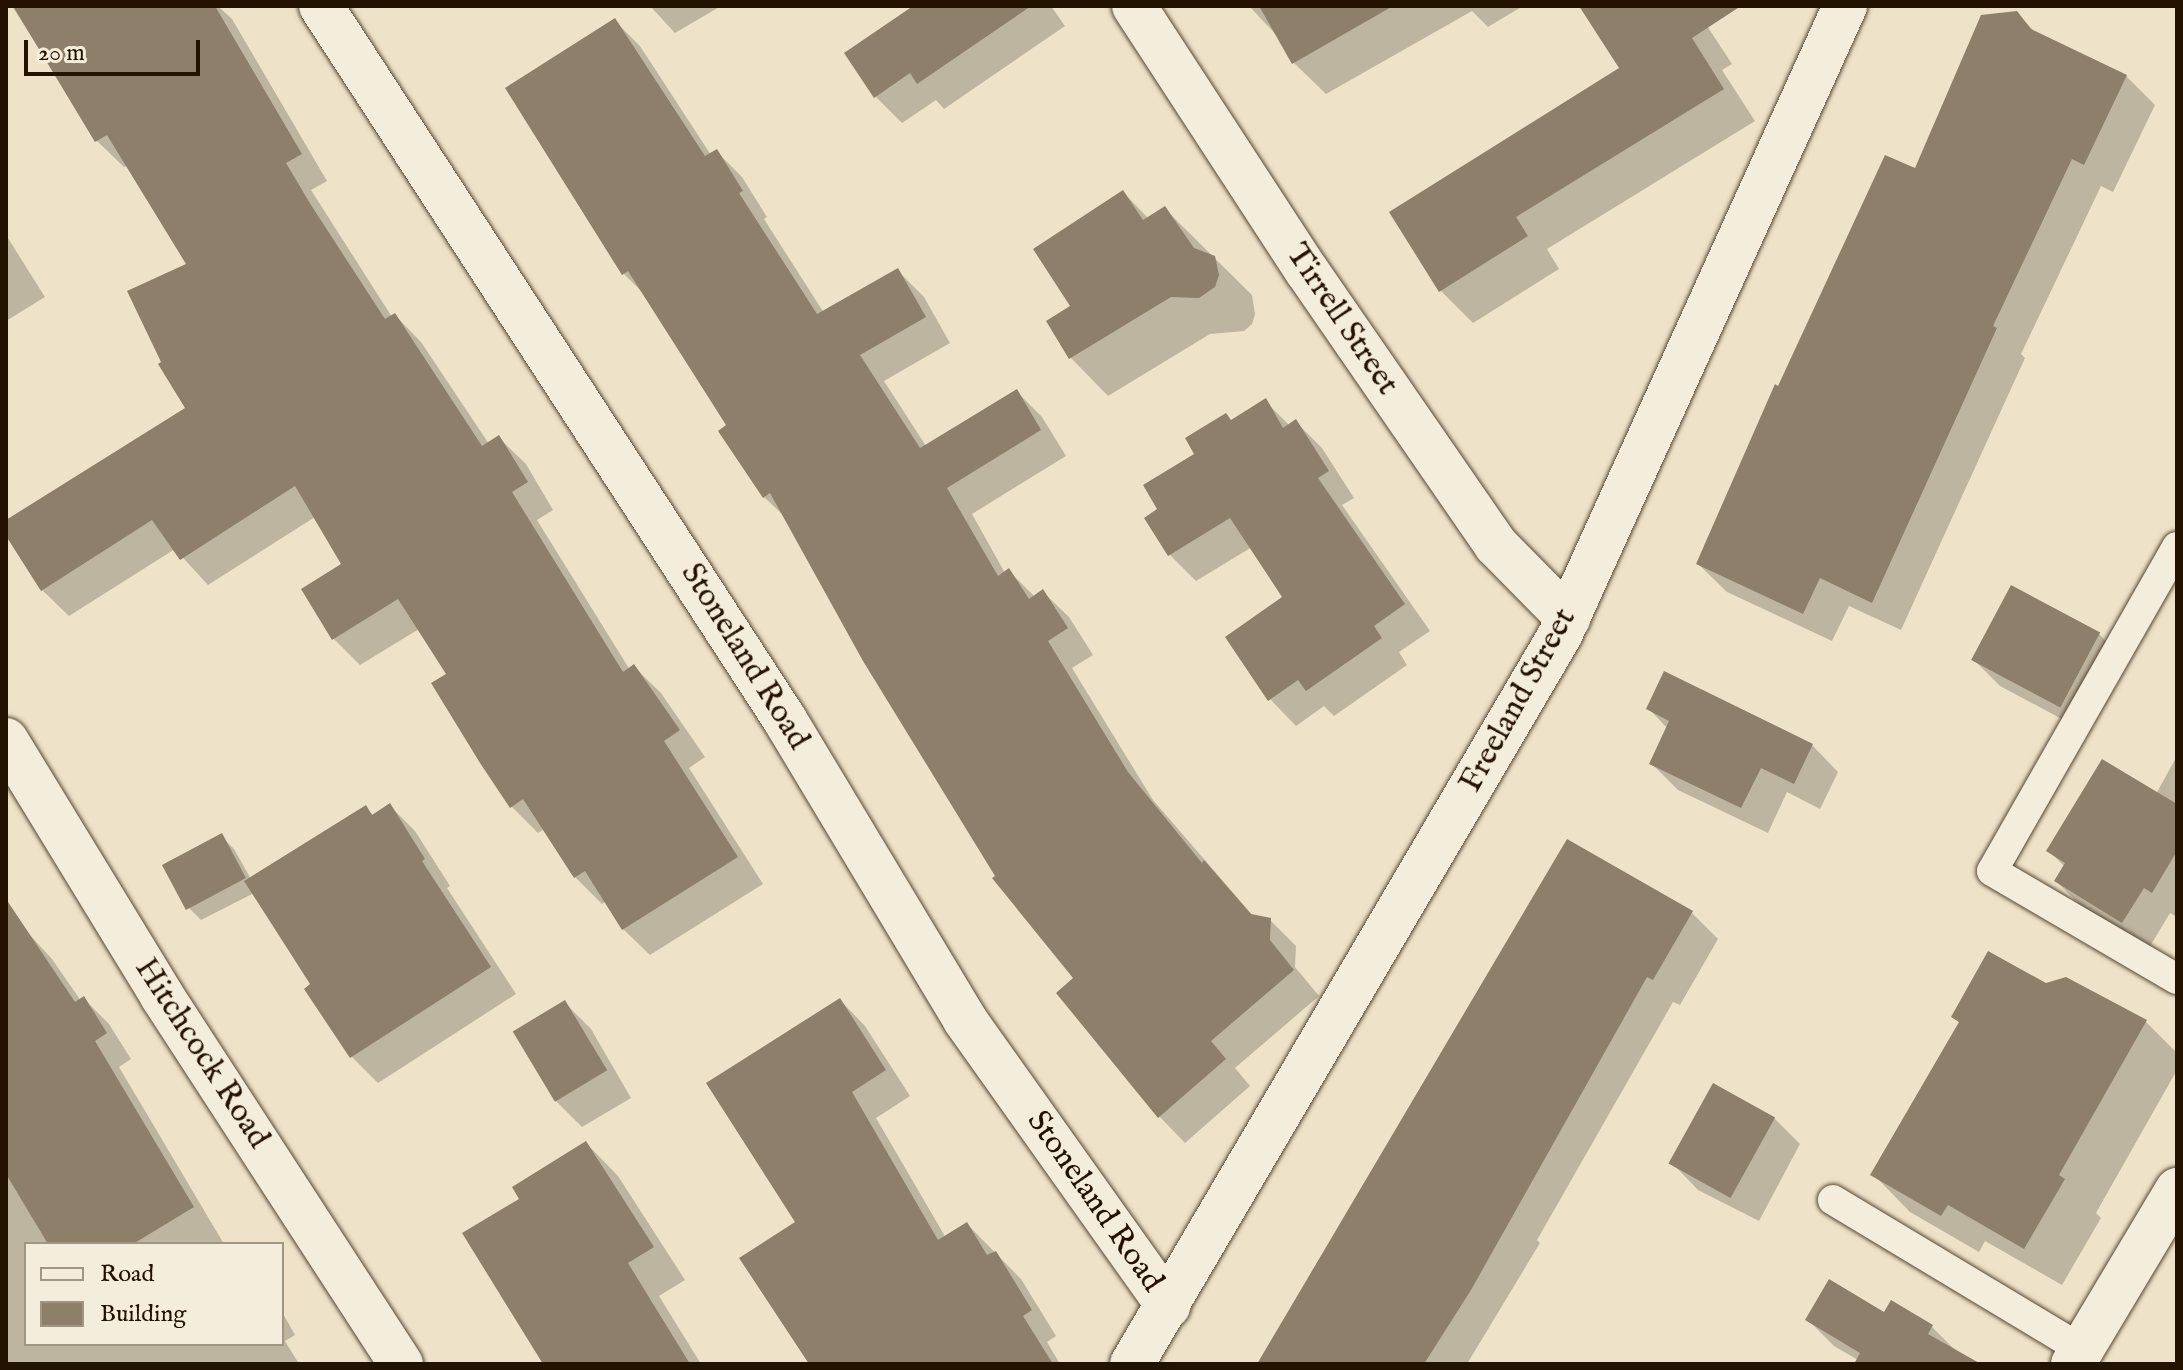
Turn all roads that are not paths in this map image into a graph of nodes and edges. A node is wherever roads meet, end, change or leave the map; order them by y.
1 (321, 6) edge
2 (1134, 6) edge
3 (1845, 6) edge
4 (2177, 547) edge
5 (1568, 618) junction
6 (6, 740) edge
7 (2177, 979) edge
8 (2177, 1190) edge
9 (1833, 1200) dead end
10 (1168, 1306) junction
11 (2077, 1356) edge
12 (401, 1364) edge
13 (1132, 1364) edge

1 - 10 street, Stoneland Road
2 - 5 street, Tirrell Street
3 - 5 street, Freeland Street
4 - 7 lane
5 - 10 street, Freeland Street
6 - 12 street, Hitchcock Road
8 - 11 street
9 - 11 lane
10 - 13 street, Freeland Street

